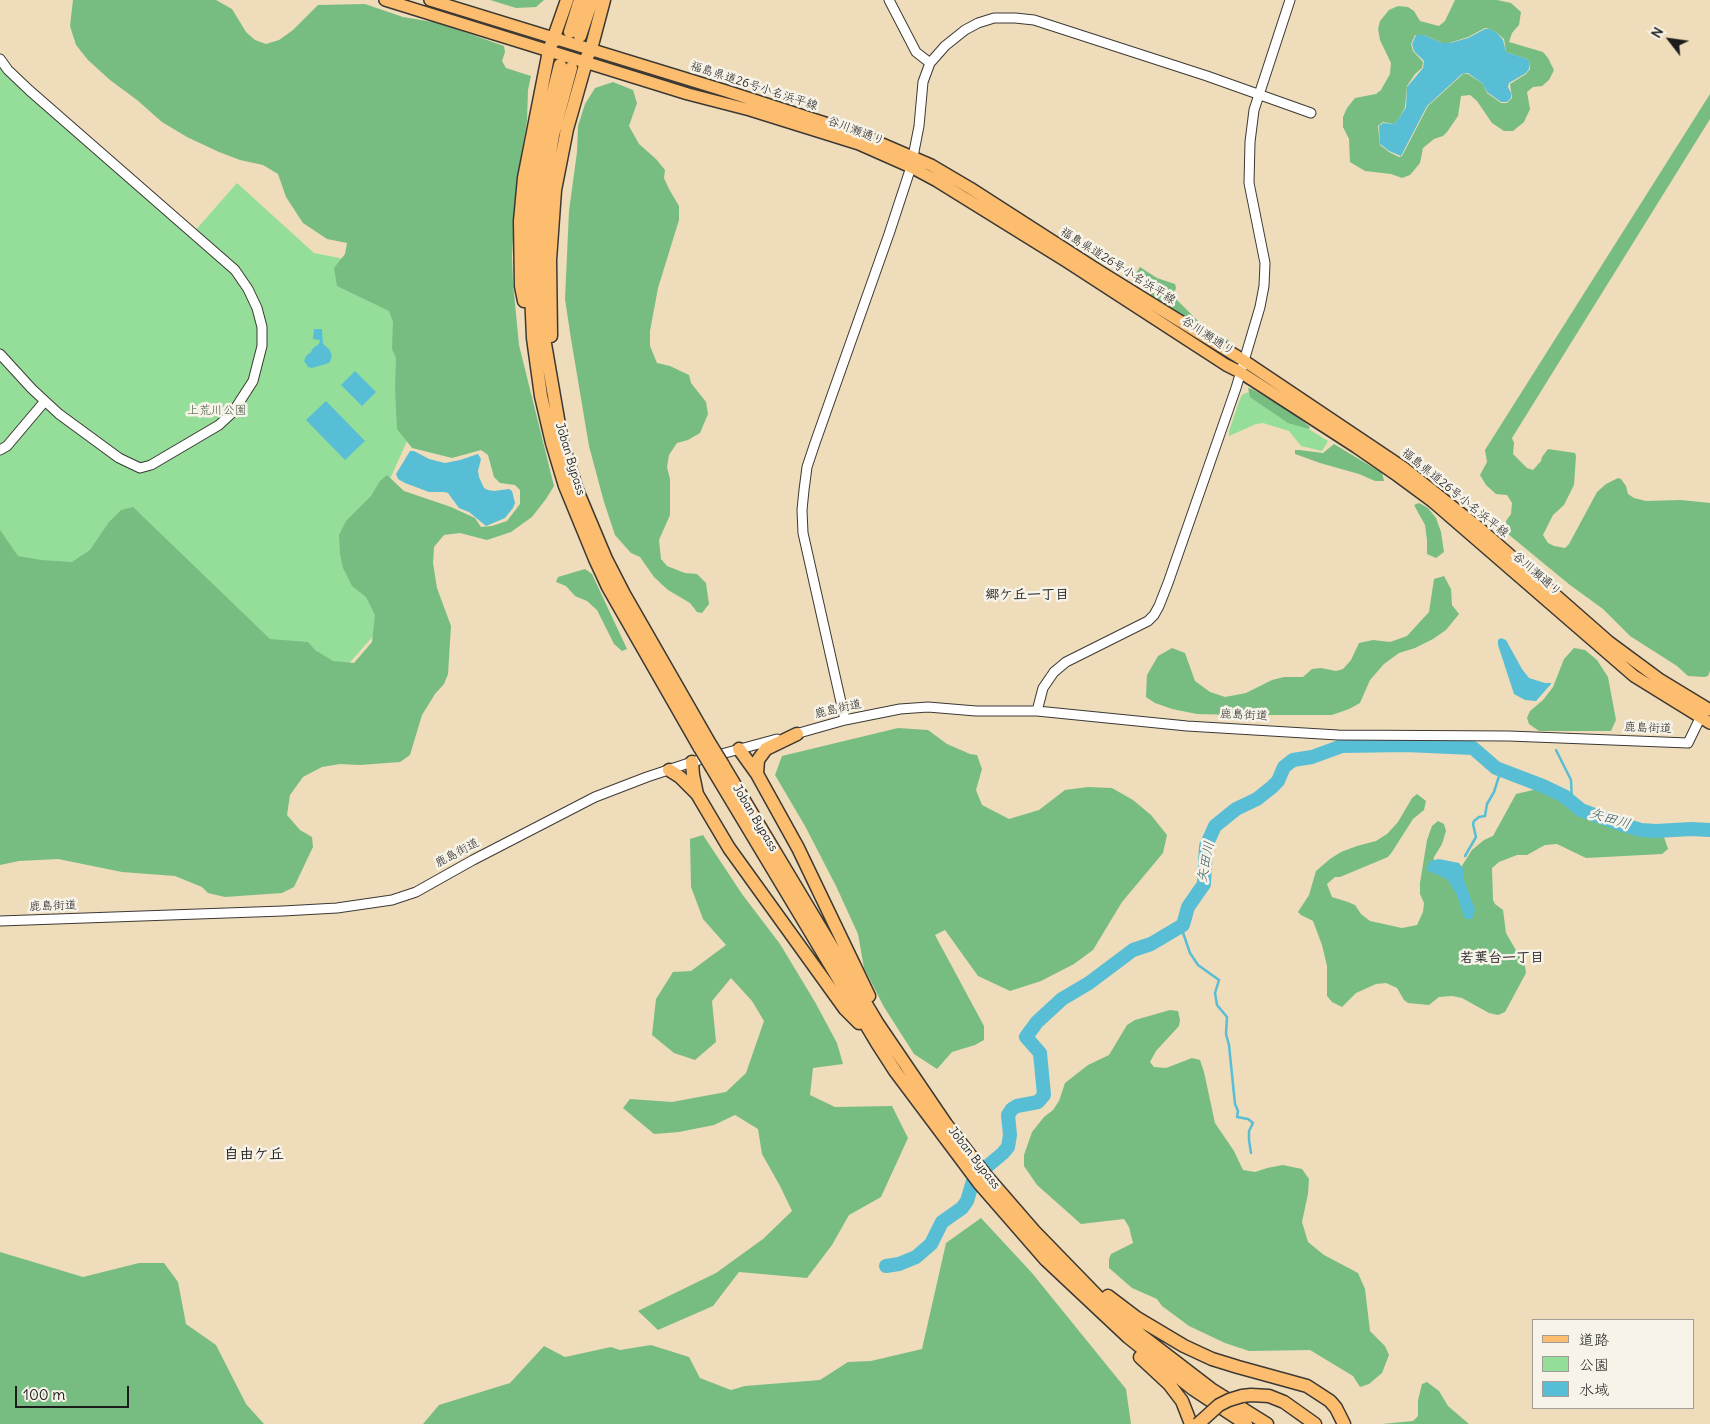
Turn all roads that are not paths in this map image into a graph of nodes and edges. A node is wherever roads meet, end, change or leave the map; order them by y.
1 (384, 0) edge
2 (430, 0) edge
3 (567, 0) edge
4 (580, 0) edge
5 (592, 0) edge
6 (604, 0) edge
7 (890, 0) edge
8 (1290, 0) edge
9 (554, 42) junction
10 (586, 58) junction
11 (0, 59) edge
12 (930, 64) junction
13 (1259, 93) junction
14 (1311, 113) dead end
15 (912, 162) junction
16 (533, 338) junction
17 (0, 354) edge
18 (1243, 360) junction
19 (1240, 372) junction
20 (552, 391) junction
21 (45, 401) junction
22 (0, 450) edge
23 (1037, 711) junction
24 (1706, 714) edge
25 (845, 720) junction
26 (796, 734) junction
27 (705, 746) junction
28 (739, 749) junction
29 (692, 762) junction
30 (718, 766) junction
31 (669, 770) junction
32 (757, 774) junction
33 (697, 794) junction
34 (0, 921) edge
35 (877, 1043) junction
36 (916, 1080) junction
37 (920, 1094) junction
38 (1049, 1255) junction
39 (1190, 1424) edge
40 (1198, 1424) edge
41 (1246, 1424) edge
42 (1267, 1424) edge
43 (1315, 1424) edge
44 (1344, 1424) edge

1 - 9 main road
2 - 9 main road, 福島県道26号小名浜平線
3 - 9 highway
4 - 5 highway
6 - 10 highway
7 - 12 street
8 - 13 street
9 - 10 main road, 福島県道26号小名浜平線
9 - 16 highway
10 - 15 main road, 福島県道26号小名浜平線
10 - 20 highway
11 - 21 street
12 - 13 street
12 - 15 street
13 - 14 street
13 - 18 street
15 - 18 main road, 福島県道26号小名浜平線
15 - 19 main road, 谷川瀬通り
15 - 25 street
16 - 20 highway, Joban Bypass
16 - 27 highway, Joban Bypass
17 - 21 street
18 - 19 street
18 - 24 main road, 福島県道26号小名浜平線
19 - 23 street
19 - 24 main road, 谷川瀬通り
20 - 27 highway, Joban Bypass
21 - 22 street
23 - 24 street, 鹿島街道
23 - 25 street, 鹿島街道
25 - 26 street, 鹿島街道
26 - 28 street, 鹿島街道
26 - 32 highway
27 - 30 highway, Joban Bypass, bridge
28 - 29 street, 鹿島街道
28 - 32 highway
29 - 31 street, 鹿島街道
29 - 33 highway
30 - 35 highway, Joban Bypass
30 - 36 highway, Joban Bypass
31 - 33 highway
31 - 34 street, 鹿島街道
32 - 36 highway
33 - 35 highway
35 - 37 highway, Joban Bypass
36 - 37 highway, Joban Bypass
37 - 38 highway, Joban Bypass
38 - 39 highway
38 - 41 highway, Joban Bypass
38 - 42 highway, Joban Bypass
38 - 44 highway
40 - 43 highway, bridge

